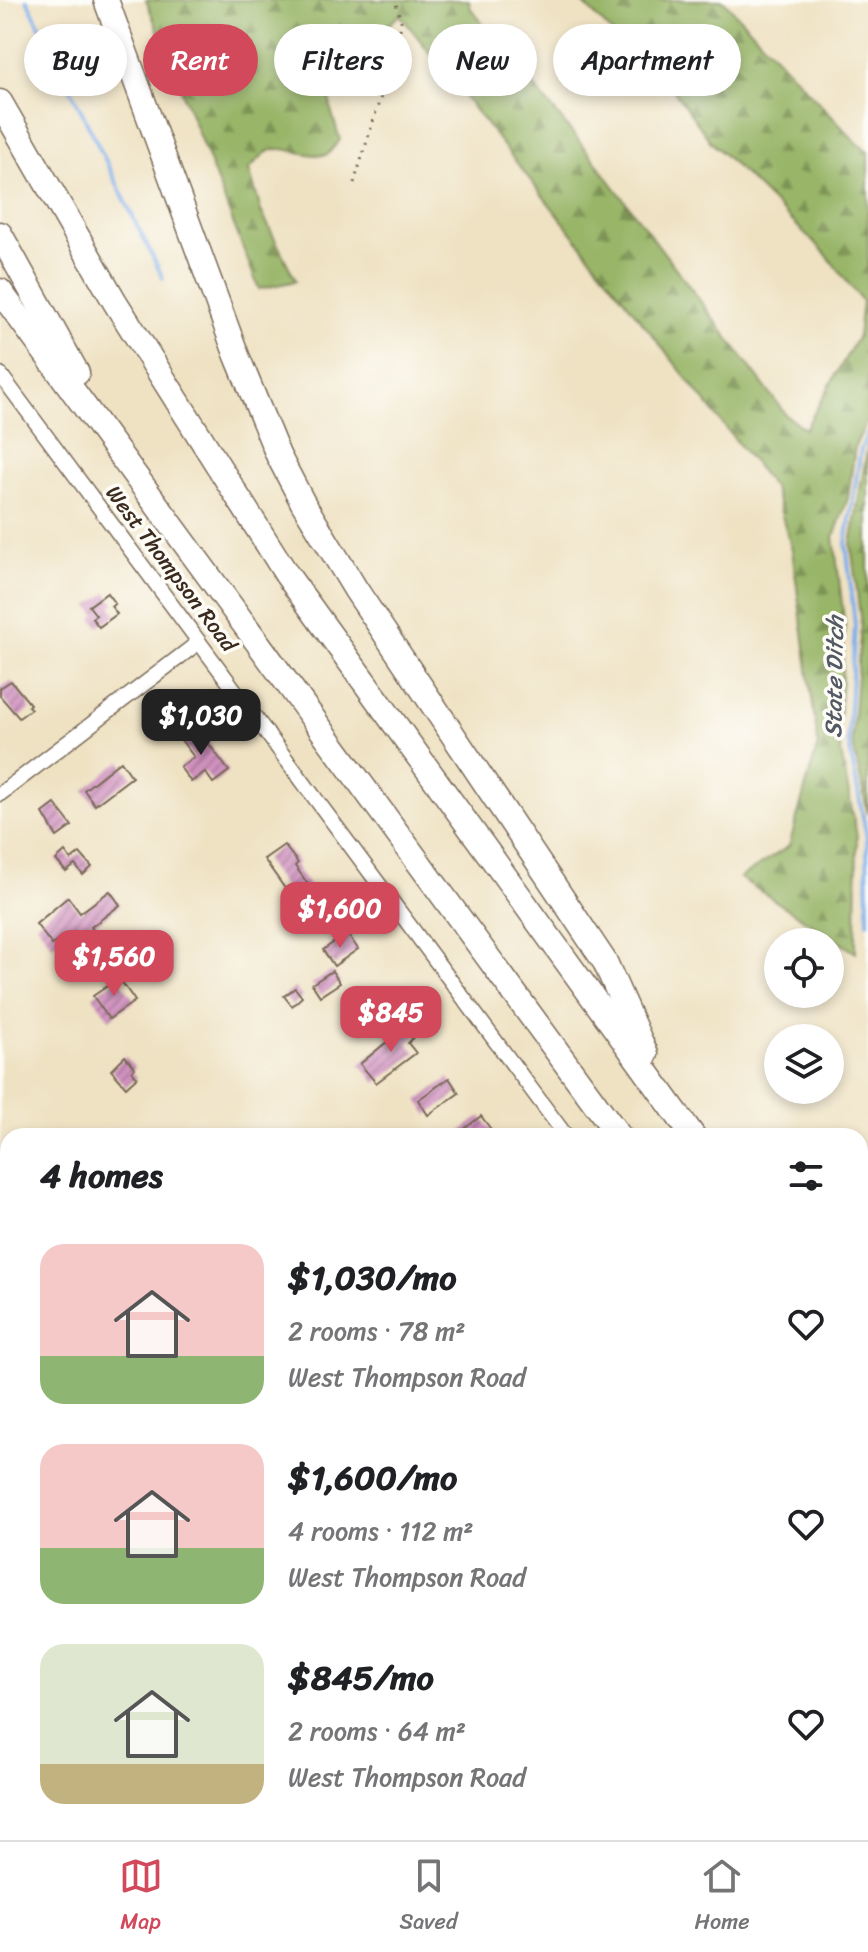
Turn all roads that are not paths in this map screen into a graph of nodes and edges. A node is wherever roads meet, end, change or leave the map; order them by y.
1 (106, 0) edge
2 (0, 102) edge
3 (0, 234) edge
4 (0, 291) edge
5 (0, 374) edge
6 (101, 426) junction
7 (199, 642) junction
8 (0, 794) edge
9 (667, 1100) junction
10 (560, 1128) edge
11 (613, 1128) edge
12 (687, 1128) edge

1 - 9 highway
2 - 9 highway
3 - 6 highway
4 - 6 highway
5 - 7 street, West Thompson Road
6 - 11 highway
7 - 8 street
7 - 10 street, West Thompson Road
9 - 12 highway

